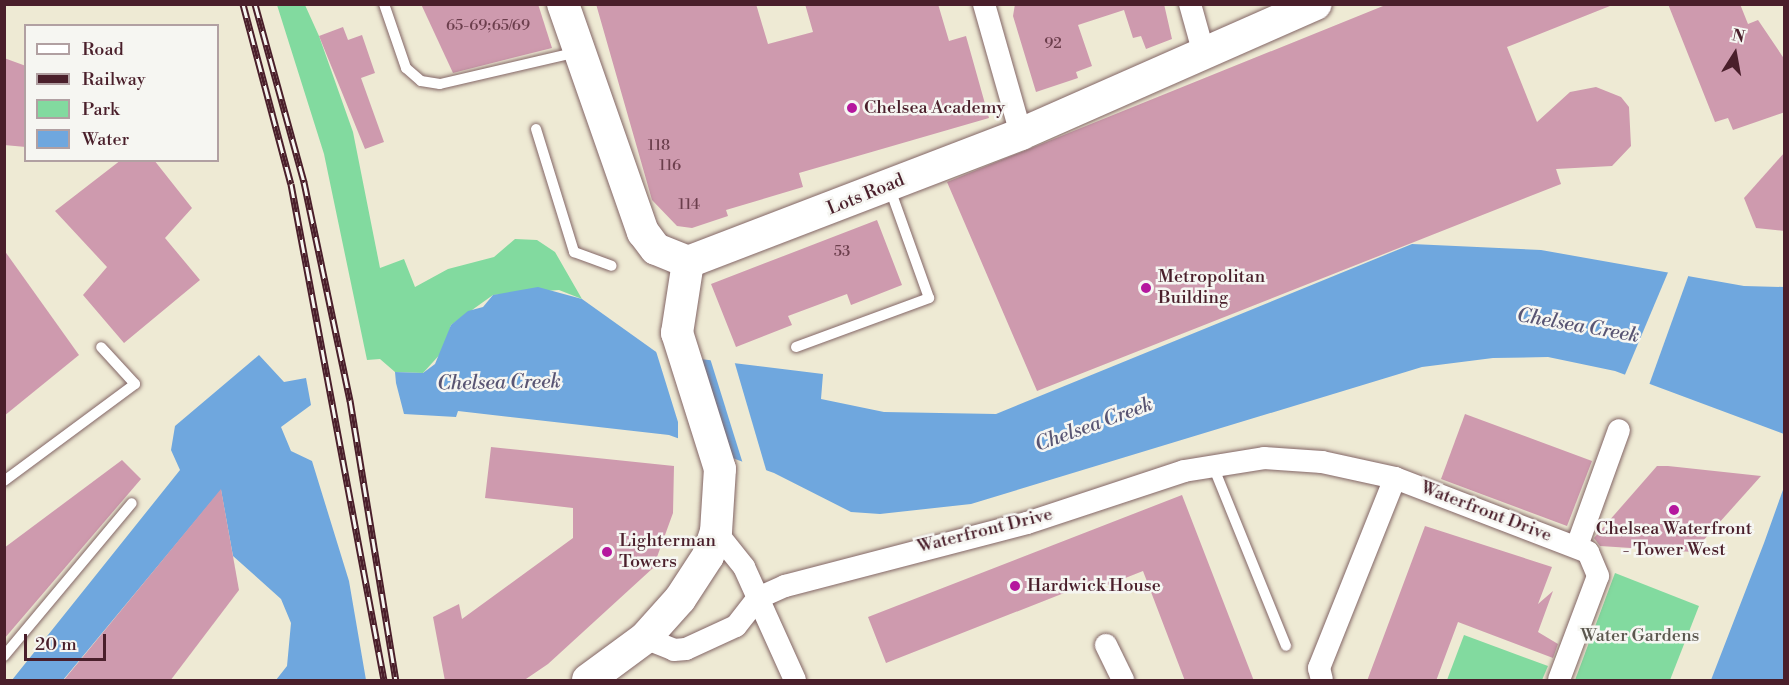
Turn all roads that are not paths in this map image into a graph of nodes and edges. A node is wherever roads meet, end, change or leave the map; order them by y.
1 (384, 4) edge
2 (562, 4) edge
3 (984, 4) edge
4 (1190, 4) edge
5 (1316, 4) edge
6 (578, 52) junction
7 (1204, 54) junction
8 (536, 129) dead end
9 (1021, 134) junction
10 (889, 185) junction
11 (688, 262) junction
12 (612, 266) dead end
13 (101, 347) dead end
14 (796, 347) dead end
15 (1619, 430) dead end
16 (1213, 465) junction
17 (1395, 478) junction
18 (4, 481) edge
19 (132, 503) dead end
20 (716, 532) junction
21 (1577, 546) junction
22 (758, 598) junction
23 (645, 638) junction
24 (1106, 645) dead end
25 (1286, 646) dead end
26 (4, 656) edge
27 (588, 681) edge
28 (795, 681) edge
29 (1123, 681) edge
30 (1322, 681) edge
31 (1559, 681) edge

1 - 6 lane
2 - 6 street
3 - 9 street
4 - 7 street
5 - 7 street, Lots Road
6 - 11 street
7 - 9 street, Lots Road
8 - 12 lane
9 - 10 street, Lots Road
10 - 11 street, Lots Road
10 - 14 lane
11 - 20 street
13 - 18 lane
15 - 21 street
16 - 17 street, Waterfront Drive
16 - 22 street, Waterfront Drive
16 - 25 lane
17 - 21 street, Waterfront Drive
17 - 30 street
19 - 26 lane
20 - 22 street
20 - 23 street
21 - 31 street, Waterfront Drive
22 - 23 street
22 - 28 street
23 - 27 street
24 - 29 street

